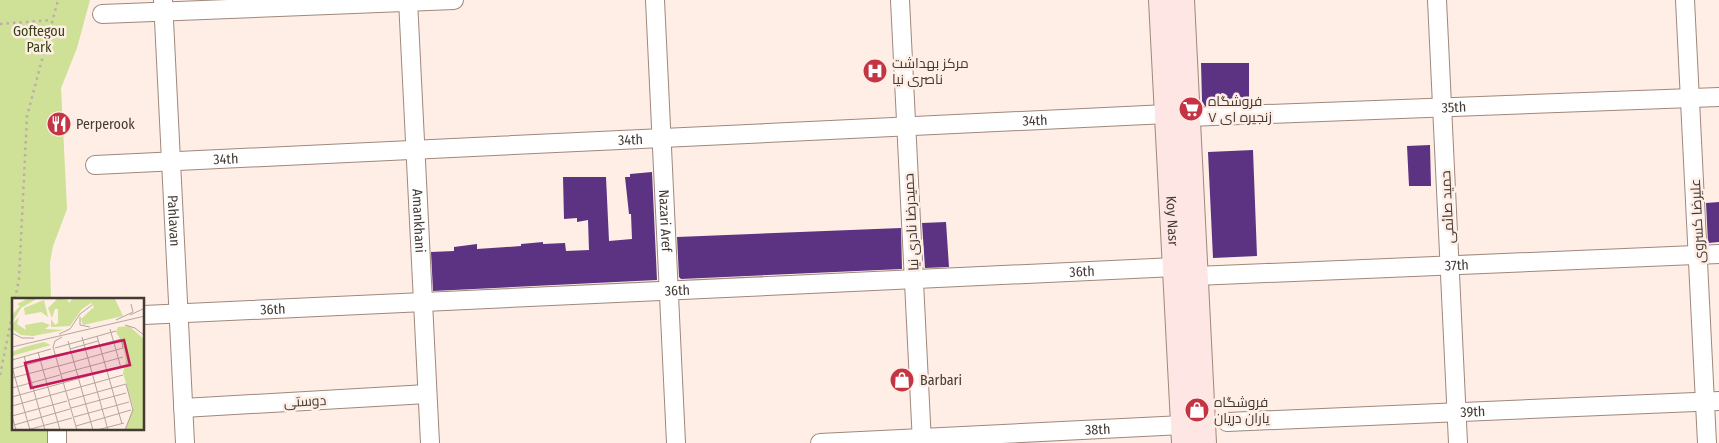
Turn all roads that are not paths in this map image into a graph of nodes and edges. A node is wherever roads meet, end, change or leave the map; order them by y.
1 (454, 0) edge
2 (655, 0) edge
3 (900, 0) edge
4 (1161, 0) edge
5 (1182, 0) edge
6 (1437, 0) edge
7 (1686, 0) edge
8 (408, 1) edge
9 (163, 6) edge
10 (102, 14) dead end
11 (1719, 97) edge
12 (1690, 98) junction
13 (1442, 108) junction
14 (1178, 116) junction
15 (906, 126) junction
16 (662, 138) junction
17 (416, 150) junction
18 (171, 161) junction
19 (95, 165) dead end
20 (1698, 254) junction
21 (1719, 254) edge
22 (1450, 265) junction
23 (1185, 271) junction
24 (914, 279) junction
25 (669, 290) junction
26 (423, 302) junction
27 (178, 314) junction
28 (145, 315) edge
29 (427, 394) junction
30 (1712, 401) edge
31 (183, 408) junction
32 (1456, 412) junction
33 (1227, 422) dead end
34 (57, 430) edge
35 (1184, 434) edge
36 (922, 440) edge
37 (57, 443) edge
38 (185, 443) edge
39 (430, 443) edge
40 (676, 443) edge
41 (820, 443) edge
42 (1204, 443) edge
43 (1458, 443) edge
44 (1707, 443) edge

1 - 8 street
2 - 16 street, Nazari Aref
3 - 15 street, حمیدرضا نادری نیا
4 - 14 main road, Koy Nasr
5 - 14 main road, Koy Nasr
6 - 13 street, حمید صائمی
7 - 12 street, علیرضا کسروی
8 - 9 street
8 - 17 street, Amankhani
9 - 10 street
9 - 18 street, Pahlavan
11 - 12 street, 35th
12 - 13 street, 35th
12 - 20 street, علیرضا کسروی
13 - 14 street, 35th
13 - 22 street, حمید صائمی
14 - 15 street, 34th
14 - 23 main road, Koy Nasr
15 - 16 street, 34th
15 - 24 street, حمیدرضا نادری نیا
16 - 17 street, 34th
16 - 25 street, Nazari Aref
17 - 18 street, 34th
17 - 26 street, Amankhani
18 - 19 street, 34th
18 - 27 street, Pahlavan
20 - 21 street, 37th
20 - 22 street, 37th
20 - 30 street, علیرضا کسروی
22 - 23 street, 37th
22 - 32 street, حمید صائمی
23 - 24 street, 36th
23 - 35 main road, Koy Nasr
23 - 42 main road, Koy Nasr
24 - 25 street, 36th
24 - 36 street, حمیدرضا نادری نیا
25 - 26 street, 36th
25 - 40 street, Nazari Aref
26 - 27 street, 36th
26 - 29 street, Amankhani
27 - 28 street, 36th
27 - 31 street, Pahlavan
29 - 31 street, دوستی
29 - 39 street, Amankhani
30 - 32 street, 39th
30 - 44 street, علیرضا کسروی
31 - 38 street, Pahlavan
32 - 33 street, 39th
32 - 43 street, حمید صائمی
34 - 37 street
35 - 36 street, 38th
36 - 41 street, 38th

